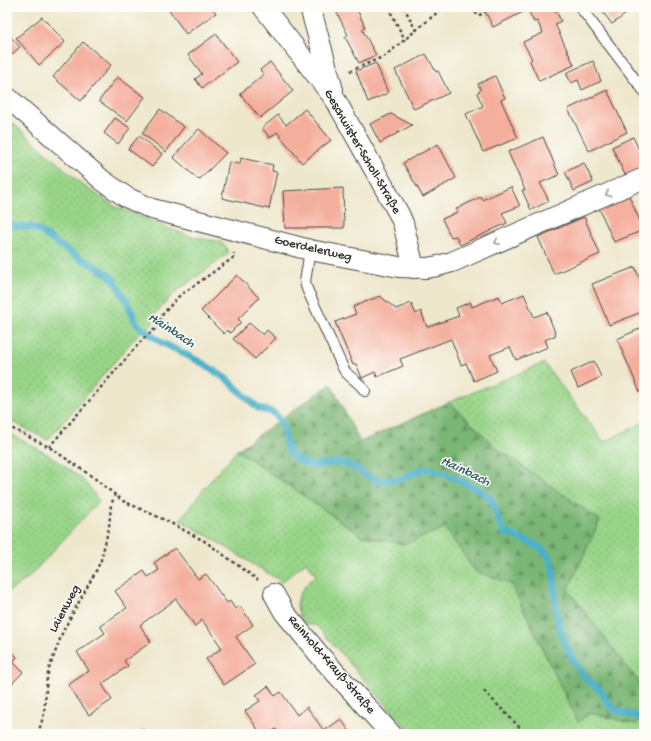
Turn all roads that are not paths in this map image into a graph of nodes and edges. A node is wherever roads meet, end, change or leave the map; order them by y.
1 (263, 7) edge
2 (310, 7) edge
3 (580, 7) edge
4 (644, 91) edge
5 (7, 96) edge
6 (335, 99) junction
7 (644, 178) edge
8 (310, 250) junction
9 (414, 268) junction
10 (364, 391) dead end
11 (274, 594) road end
12 (391, 734) edge

1 - 6 street, Geschwister-Scholl-Straße
2 - 6 street
3 - 4 lane
5 - 8 street, Goerdelerweg
6 - 9 street, Geschwister-Scholl-Straße
7 -> 9 street, Goerdelerweg
8 - 9 street, Goerdelerweg
8 - 10 lane
11 - 12 street, Reinhold-Krauß-Straße

